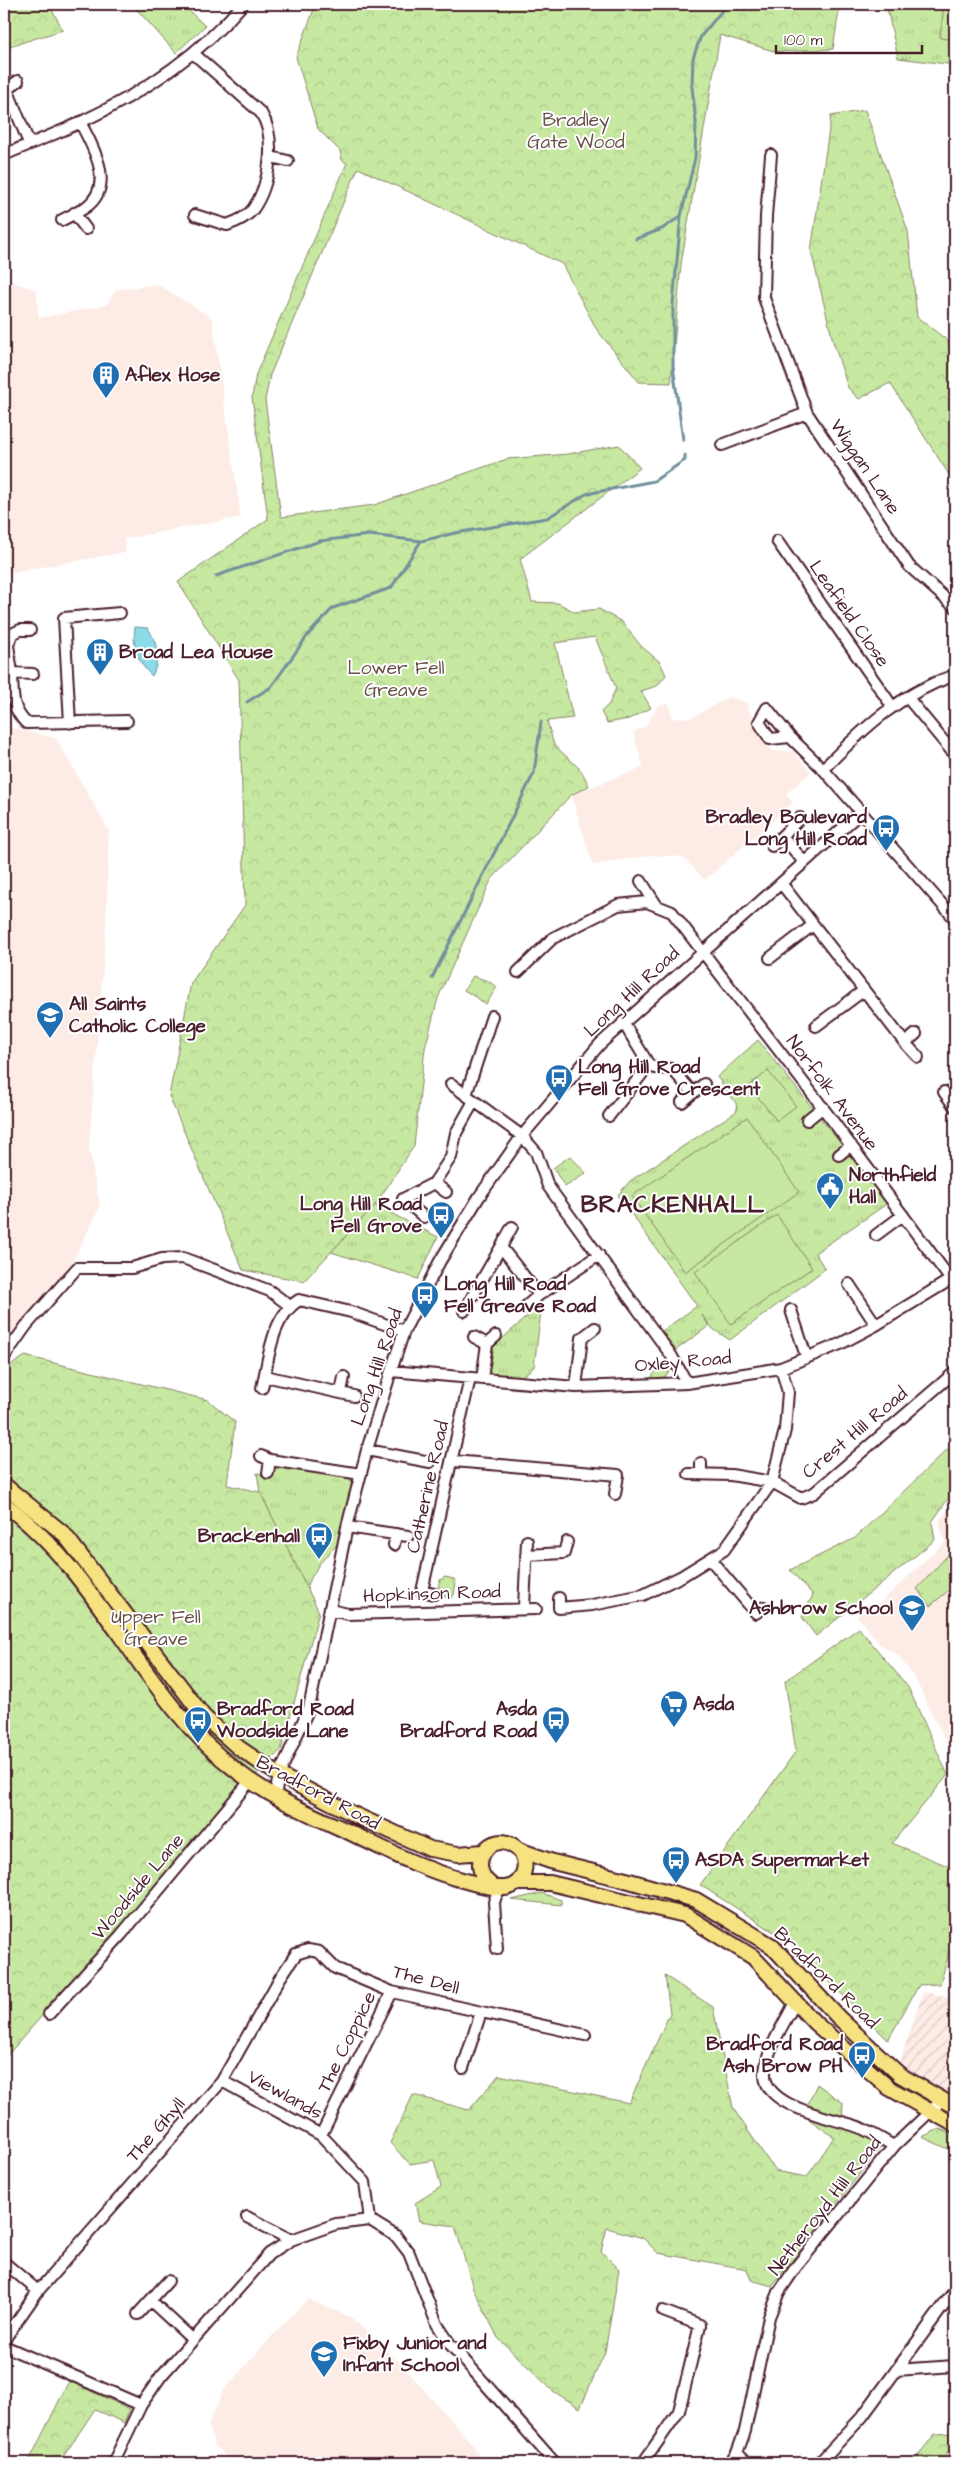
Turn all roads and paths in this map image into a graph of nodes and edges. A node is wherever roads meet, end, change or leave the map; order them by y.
1 (243, 4) edge
2 (193, 53) junction
3 (18, 81) dead end
4 (80, 122) junction
5 (29, 143) junction
6 (4, 155) edge
7 (771, 155) dead end
8 (271, 157) junction
9 (288, 161) dead end
10 (74, 213) junction
11 (195, 216) dead end
12 (62, 220) dead end
13 (86, 228) dead end
14 (808, 413) junction
15 (722, 445) dead end
16 (777, 541) dead end
17 (955, 607) edge
18 (120, 614) dead end
19 (30, 630) dead end
20 (8, 672) edge
21 (33, 674) dead end
22 (955, 675) edge
23 (907, 697) junction
24 (892, 706) junction
25 (127, 721) dead end
26 (70, 723) junction
27 (790, 737) dead end
28 (955, 755) edge
29 (822, 769) junction
30 (862, 812) junction
31 (800, 818) dead end
32 (783, 837) junction
33 (772, 846) dead end
34 (804, 862) junction
35 (641, 881) dead end
36 (781, 884) junction
37 (657, 906) junction
38 (955, 919) edge
39 (813, 925) junction
40 (701, 952) junction
41 (770, 958) dead end
42 (518, 972) dead end
43 (863, 991) junction
44 (492, 1016) dead end
45 (623, 1022) junction
46 (816, 1026) dead end
47 (916, 1034) dead end
48 (905, 1042) junction
49 (918, 1057) dead end
50 (649, 1065) junction
51 (451, 1084) dead end
52 (704, 1084) dead end
53 (944, 1092) dead end
54 (693, 1093) junction
55 (470, 1098) junction
56 (682, 1102) dead end
57 (955, 1106) edge
58 (822, 1107) junction
59 (609, 1116) dead end
60 (806, 1120) dead end
61 (522, 1136) junction
62 (851, 1146) junction
63 (839, 1154) dead end
64 (434, 1183) junction
65 (446, 1192) dead end
66 (903, 1215) junction
67 (424, 1217) dead end
68 (512, 1227) dead end
69 (876, 1235) dead end
70 (501, 1247) junction
71 (599, 1255) junction
72 (953, 1278) edge
73 (849, 1284) dead end
74 (538, 1295) junction
75 (290, 1306) junction
76 (524, 1308) dead end
77 (791, 1310) dead end
78 (464, 1311) dead end
79 (876, 1326) junction
80 (595, 1328) dead end
81 (404, 1331) junction
82 (496, 1336) dead end
83 (474, 1337) dead end
84 (488, 1344) junction
85 (806, 1356) junction
86 (4, 1357) edge
87 (781, 1368) junction
88 (391, 1370) junction
89 (955, 1372) edge
90 (265, 1376) junction
91 (344, 1377) dead end
92 (470, 1378) junction
93 (482, 1379) junction
94 (688, 1383) junction
95 (576, 1387) junction
96 (262, 1388) dead end
97 (341, 1392) junction
98 (354, 1396) dead end
99 (367, 1450) junction
100 (453, 1460) junction
101 (430, 1462) dead end
102 (268, 1473) dead end
103 (360, 1474) junction
104 (689, 1474) dead end
105 (772, 1482) junction
106 (4, 1485) edge
107 (615, 1494) dead end
108 (4, 1504) edge
109 (348, 1527) junction
110 (396, 1534) junction
111 (408, 1536) dead end
112 (527, 1541) dead end
113 (567, 1542) dead end
114 (394, 1545) dead end
115 (526, 1555) junction
116 (710, 1560) junction
117 (434, 1594) dead end
118 (559, 1598) dead end
119 (524, 1608) junction
120 (536, 1609) dead end
121 (330, 1610) junction
122 (756, 1613) dead end
123 (279, 1775) junction
124 (251, 1780) junction
125 (275, 1796) junction
126 (519, 1850) junction
127 (484, 1852) junction
128 (517, 1883) junction
129 (495, 1887) junction
130 (497, 1949) dead end
131 (280, 1978) joint
132 (392, 1992) junction
133 (795, 2002) junction
134 (482, 2012) junction
135 (49, 2014) dead end
136 (585, 2035) dead end
137 (463, 2068) dead end
138 (900, 2075) junction
139 (222, 2081) junction
140 (889, 2088) junction
141 (942, 2100) junction
142 (955, 2106) edge
143 (930, 2112) junction
144 (955, 2125) edge
145 (321, 2134) junction
146 (894, 2146) junction
147 (247, 2216) dead end
148 (370, 2220) junction
149 (291, 2240) junction
150 (7, 2263) edge
151 (168, 2281) dead end
152 (955, 2290) edge
153 (38, 2291) junction
154 (151, 2301) junction
155 (663, 2311) dead end
156 (138, 2314) dead end
157 (4, 2340) edge
158 (193, 2340) junction
159 (4, 2346) edge
160 (955, 2366) edge
161 (896, 2370) junction
162 (141, 2405) junction
163 (737, 2453) junction
164 (113, 2463) edge
165 (555, 2463) edge
166 (643, 2463) edge
167 (730, 2463) edge
168 (746, 2463) edge
169 (819, 2463) edge

1 - 2 street
2 - 4 street
2 - 8 street
3 - 5 street
4 - 5 street
4 - 10 street
5 - 6 street
7 - 14 street
8 - 9 street
8 - 11 street
10 - 12 street
10 - 13 street
14 - 15 street, Wiggan Lane
14 - 17 street, Wiggan Lane
16 - 24 street, Leafield Close
18 - 26 street
19 - 20 street
20 - 21 street
20 - 26 street
22 - 23 street
23 - 24 street
23 - 28 street
24 - 29 street
25 - 26 street
27 - 29 street
29 - 30 street
30 - 34 street, Long Hill Road
30 - 38 street
31 - 32 street
32 - 33 street
32 - 34 street
34 - 36 street, Long Hill Road
35 - 37 street
36 - 39 street
36 - 40 street, Long Hill Road
37 - 40 street, Norfolk Avenue
37 - 42 street
39 - 41 street
39 - 43 street
40 - 45 street, Long Hill Road
40 - 58 street, Norfolk Avenue
43 - 46 street
43 - 48 street
44 - 55 street
45 - 50 street
45 - 61 street, Long Hill Road
47 - 48 street
48 - 49 street
50 - 54 street
50 - 59 street
51 - 55 street
52 - 54 street
53 - 57 street
54 - 56 street
55 - 61 street
55 - 64 street
58 - 60 street
58 - 62 street, Norfolk Avenue
61 - 71 street
61 - 81 street, Long Hill Road
62 - 63 street
62 - 66 street, Norfolk Avenue
64 - 65 street
64 - 67 street
66 - 69 street
66 - 72 street, Norfolk Avenue
68 - 70 street
70 - 74 street
70 - 78 street
71 - 74 street
71 - 94 street
72 - 79 street, Oxley Road
73 - 79 street
74 - 76 street
75 - 81 street
75 - 86 street
75 - 90 street
77 - 85 street
79 - 85 street, Oxley Road
80 - 95 street
81 - 88 street, Long Hill Road
82 - 84 street
83 - 84 street
84 - 93 street
85 - 87 street, Oxley Road
87 - 94 street, Oxley Road
87 - 105 street
88 - 92 street, Oxley Road
88 - 99 street, Long Hill Road
89 - 105 street, Crest Hill Road
90 - 96 street
90 - 97 street
91 - 97 street
92 - 93 street, Oxley Road
92 - 100 street, Catherine Road
93 - 95 street, Oxley Road
94 - 95 street, Oxley Road
97 - 98 street
99 - 101 street
99 - 103 street, Long Hill Road
100 - 107 street
100 - 117 street, Catherine Road
102 - 103 street
103 - 109 street, Long Hill Road
104 - 105 street, Crest Hill Road
105 - 116 street
106 - 123 main road, Bradford Road
108 - 124 main road, Bradford Road
109 - 110 street
109 - 121 street, Long Hill Road
110 - 111 street
110 - 114 street
112 - 115 street
113 - 115 street
115 - 119 street
116 - 118 street
116 - 122 street
119 - 120 street, Hopkinson Road
119 - 121 street, Hopkinson Road
121 - 123 street, Long Hill Road
123 - 125 street, Long Hill Road
123 - 127 main road, Bradford Road
124 - 125 main road, Bradford Road
124 - 135 street, Woodside Lane
125 - 129 main road, Bradford Road
126 - 127 main road, Bradford Road
126 - 128 main road
126 - 138 main road, Bradford Road
127 - 129 main road
128 - 129 main road, Bradford Road
128 - 133 main road, Bradford Road
129 - 130 street
131 - 132 street, The Dell
131 - 139 street, The Ghyll
132 - 134 street, The Dell
132 - 145 street, The Coppice
133 - 140 main road, Bradford Road
133 - 146 street
134 - 136 street, The Dell
134 - 137 street
138 - 140 main road
138 - 141 main road, Bradford Road
139 - 145 street, Viewlands
139 - 153 street, The Ghyll
140 - 143 main road, Bradford Road
141 - 142 main road, Bradford Road
141 - 143 street, Netheroyd Hill Road
143 - 144 main road, Bradford Road
143 - 146 street, Netheroyd Hill Road
145 - 148 street, Viewlands
146 - 163 street, Netheroyd Hill Road
147 - 149 street
148 - 149 street
148 - 165 street
149 - 158 street
150 - 153 street
151 - 154 street
152 - 161 street
153 - 157 street, The Ghyll
154 - 156 street
154 - 158 street
155 - 166 street
158 - 162 street
159 - 162 street
160 - 161 street
161 - 169 street
162 - 164 street
163 - 167 street, Netheroyd Hill Road
163 - 168 street

